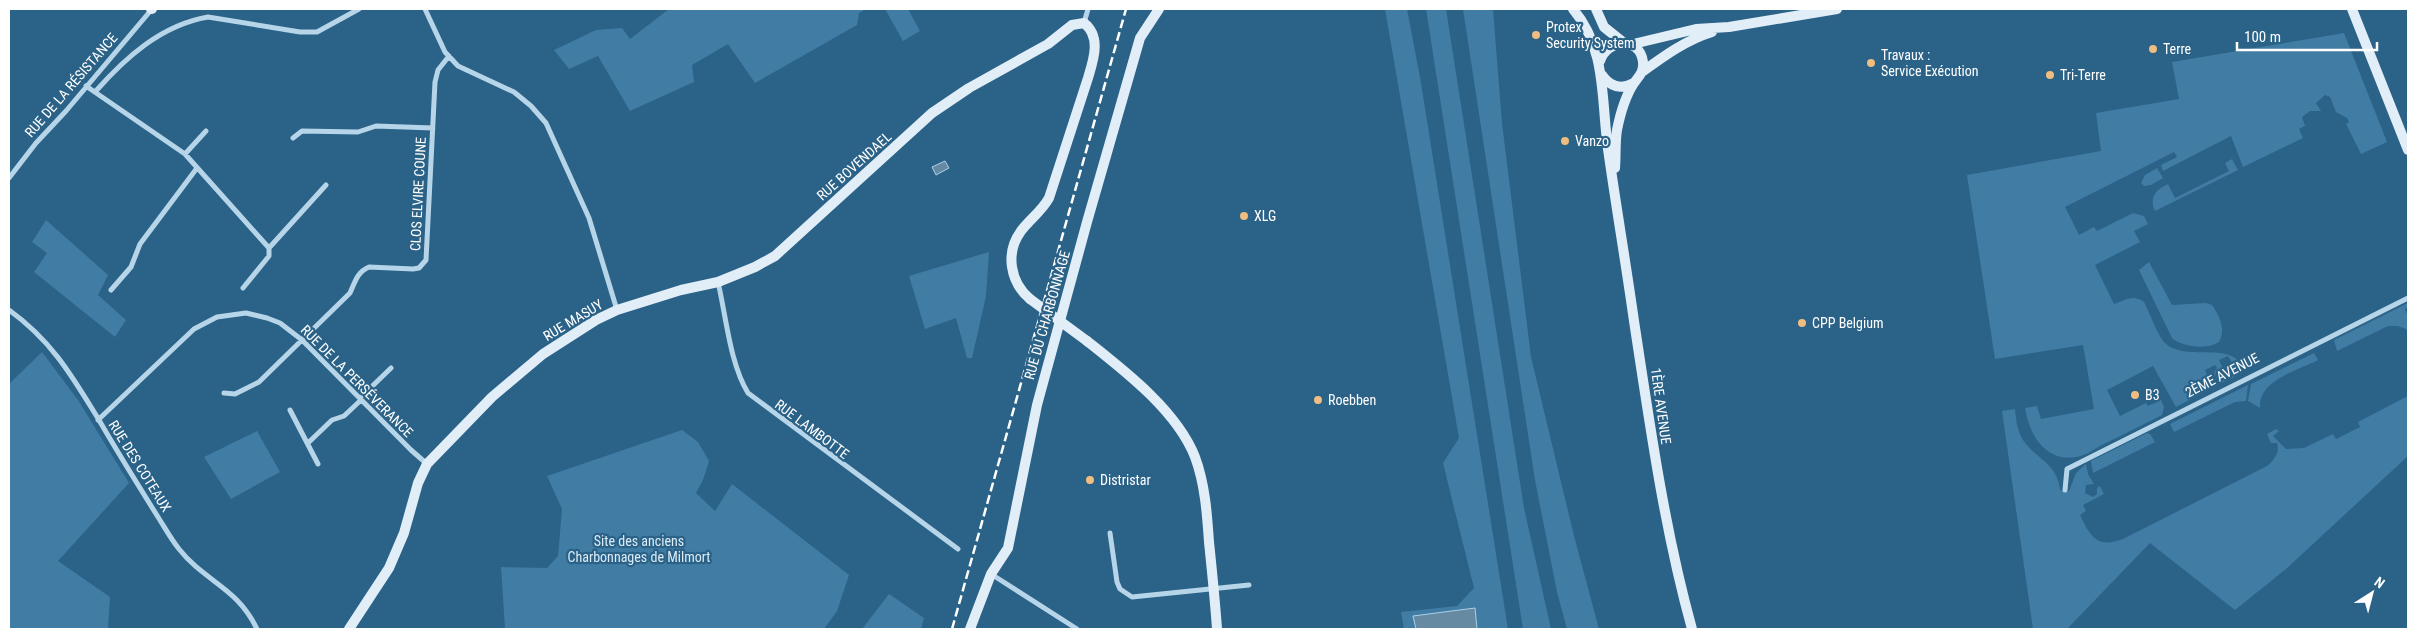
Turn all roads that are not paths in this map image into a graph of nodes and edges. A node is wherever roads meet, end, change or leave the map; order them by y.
1 (152, 9) edge
2 (359, 9) edge
3 (425, 9) edge
4 (1088, 9) edge
5 (1159, 9) edge
6 (1573, 9) edge
7 (1596, 9) edge
8 (1837, 9) edge
9 (2352, 9) edge
10 (1084, 23) junction
11 (1729, 27) junction
12 (1626, 44) junction
13 (448, 56) junction
14 (1600, 61) junction
15 (1642, 72) junction
16 (1602, 75) junction
17 (1634, 82) junction
18 (86, 86) junction
19 (95, 92) junction
20 (433, 128) junction
21 (206, 130) dead end
22 (293, 138) dead end
23 (2408, 150) edge
24 (184, 154) junction
25 (197, 168) junction
26 (9, 178) edge
27 (1614, 184) junction
28 (326, 185) dead end
29 (269, 248) junction
30 (718, 282) junction
31 (243, 288) dead end
32 (111, 290) dead end
33 (2408, 298) edge
34 (9, 310) edge
35 (617, 310) junction
36 (302, 340) junction
37 (391, 368) dead end
38 (224, 393) dead end
39 (360, 399) junction
40 (290, 410) dead end
41 (98, 420) junction
42 (308, 443) junction
43 (318, 464) dead end
44 (427, 464) junction
45 (2064, 490) dead end
46 (1110, 533) dead end
47 (958, 549) dead end
48 (991, 574) junction
49 (1249, 585) dead end
50 (1214, 589) junction
51 (257, 629) edge
52 (349, 629) edge
53 (970, 629) edge
54 (1077, 629) edge
55 (1218, 629) edge
56 (1692, 629) edge

1 - 18 street, RUE DE LA RÉSISTANCE
2 - 19 street
3 - 13 street, RUE MASUY
4 - 10 street
5 - 48 street, RUE DU CHARBONNAGE
6 - 14 street, 1ÈRE AVENUE
7 - 12 street
8 - 11 street
9 - 23 street
10 - 30 street, RUE BOVENDAEL
10 - 50 street, bridge
11 - 12 street
11 - 15 street, 1ÈRE AVENUE
12 - 14 street
12 - 15 street
13 - 20 street, CLOS ELVIRE COUNE
13 - 35 street, RUE MASUY
14 - 16 street, 1ÈRE AVENUE
15 - 17 street, 1ÈRE AVENUE
16 - 17 street
16 - 27 street, 1ÈRE AVENUE
17 - 27 street, 1ÈRE AVENUE
18 - 19 street
18 - 26 street, RUE DE LA RÉSISTANCE
19 - 24 street
20 - 22 street, CLOS ELVIRE COUNE
20 - 36 street, CLOS ELVIRE COUNE
21 - 24 street
24 - 25 street
25 - 29 street
25 - 32 street
27 - 56 street, 1ÈRE AVENUE
28 - 29 street
29 - 31 street
30 - 35 street, RUE BOVENDAEL
30 - 47 street, RUE LAMBOTTE
33 - 45 street, 2ÈME AVENUE
34 - 41 street, RUE DES COTEAUX
35 - 44 street, RUE MASUY
36 - 38 street
36 - 39 street, RUE DE LA PERSÉVERANCE
36 - 41 street, RUE DE LA PERSÉVERANCE
37 - 39 street
39 - 42 street
39 - 44 street, RUE DE LA PERSÉVERANCE
40 - 42 street
41 - 51 street, RUE DES COTEAUX
42 - 43 street
44 - 52 street, RUE MASUY
46 - 50 street
48 - 53 street, RUE DU CHARBONNAGE
48 - 54 street
49 - 50 street
50 - 55 street

